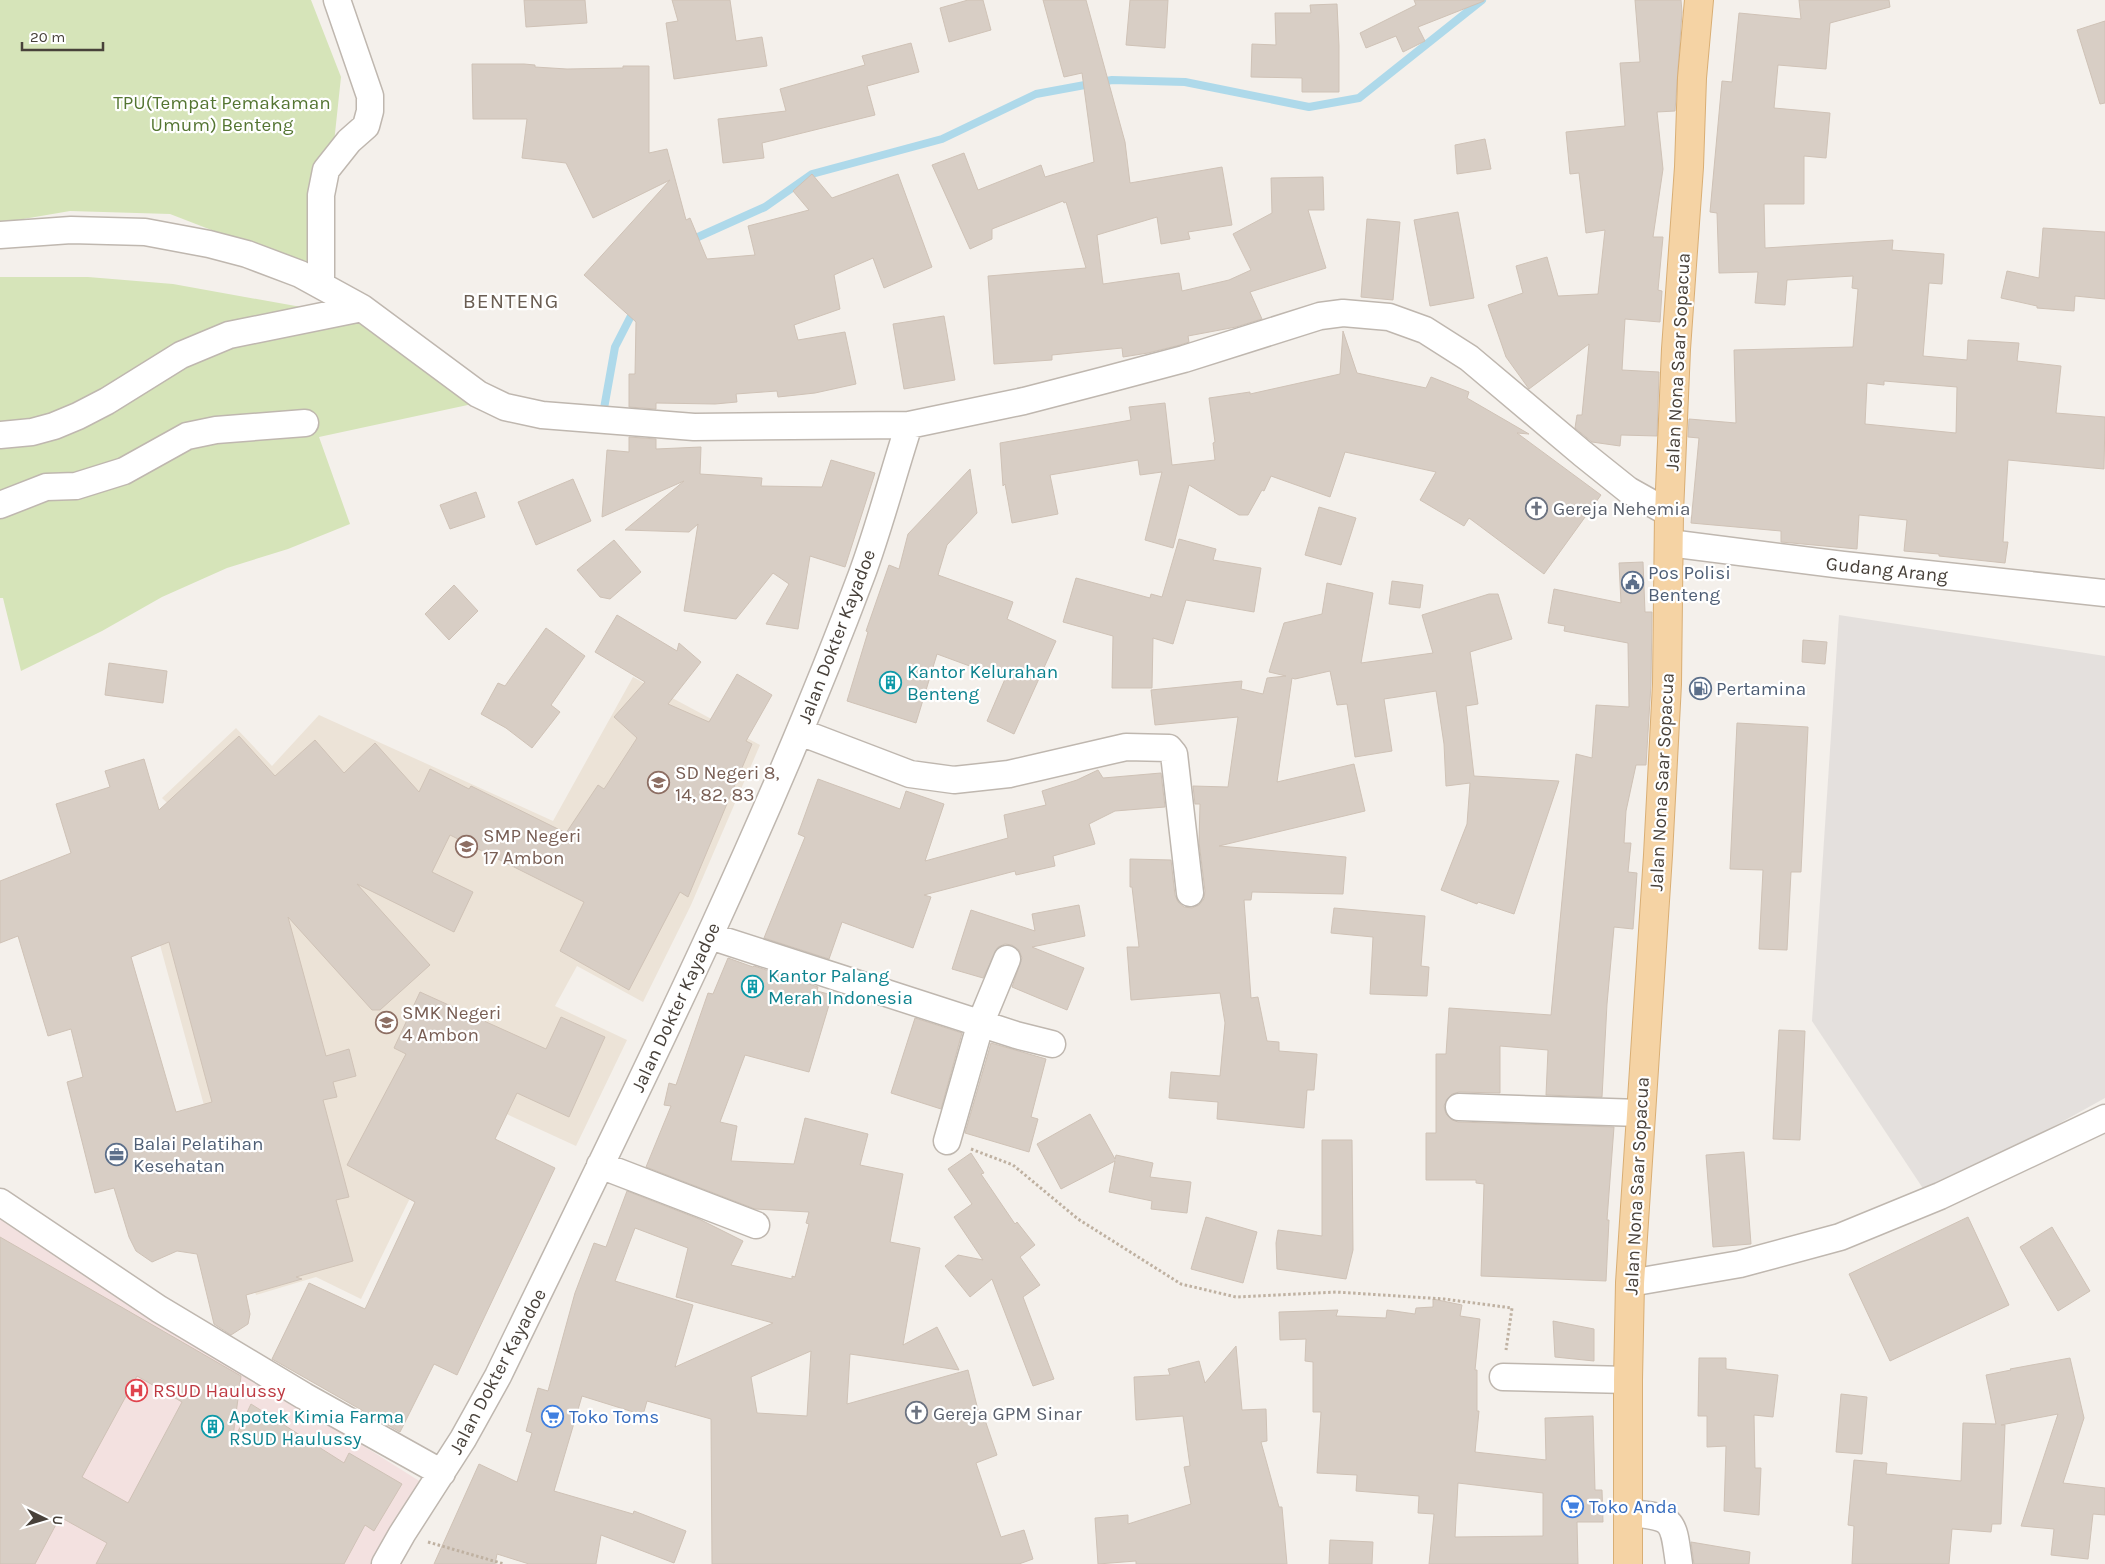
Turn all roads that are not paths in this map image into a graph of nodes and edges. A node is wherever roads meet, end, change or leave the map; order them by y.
1 (337, 0) edge
2 (1699, 0) edge
3 (0, 235) edge
4 (321, 284) junction
5 (362, 308) junction
6 (305, 423) dead end
7 (909, 425) junction
8 (0, 435) edge
9 (0, 506) edge
10 (1668, 513) junction
11 (1669, 543) junction
12 (2105, 593) edge
13 (800, 732) junction
14 (1190, 893) dead end
15 (710, 936) junction
16 (1006, 959) dead end
17 (981, 1022) junction
18 (1052, 1044) dead end
19 (1459, 1106) dead end
20 (1640, 1113) junction
21 (2105, 1118) edge
22 (947, 1140) road end
23 (600, 1165) junction
24 (0, 1202) edge
25 (756, 1225) dead end
26 (1630, 1283) junction
27 (1503, 1377) road end
28 (1628, 1380) junction
29 (442, 1473) junction
30 (1629, 1513) junction
31 (385, 1564) edge
32 (1628, 1564) edge
33 (1680, 1564) edge

1 - 4 street
2 - 10 main road, Jalan Nona Saar Sopacua
3 - 4 street
4 - 5 street
5 - 7 street
5 - 8 street
6 - 9 street
7 - 10 street
7 - 13 street, Jalan Dokter Kayadoe
10 - 11 main road, Jalan Nona Saar Sopacua
11 - 12 street, Gudang Arang
11 - 20 main road, Jalan Nona Saar Sopacua
13 - 14 street
13 - 15 street, Jalan Dokter Kayadoe
15 - 17 street
15 - 23 street, Jalan Dokter Kayadoe
16 - 17 street
17 - 18 street
17 - 22 street
19 - 20 street
20 - 26 main road, Jalan Nona Saar Sopacua
21 - 26 street
23 - 25 street
23 - 29 street, Jalan Dokter Kayadoe
24 - 29 street
26 - 28 main road, Jalan Nona Saar Sopacua
27 - 28 street
28 - 30 main road, Jalan Nona Saar Sopacua
29 - 31 street, Jalan Dokter Kayadoe
30 - 32 main road, Jalan Nona Saar Sopacua
30 - 33 street

